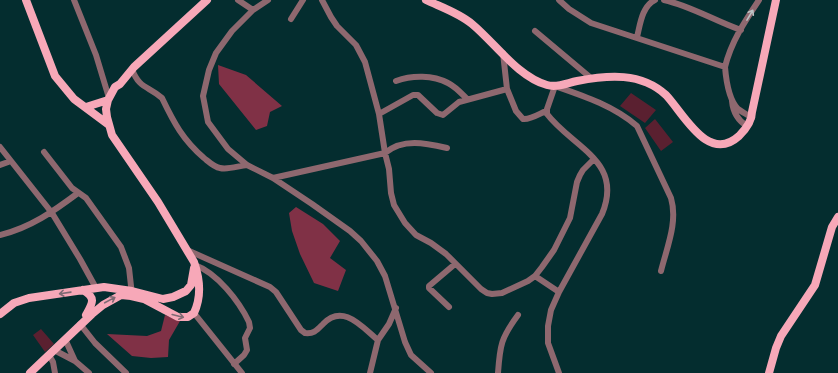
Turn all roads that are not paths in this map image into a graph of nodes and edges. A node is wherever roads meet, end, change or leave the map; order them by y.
1 (26, 0) edge
2 (74, 0) edge
3 (207, 0) edge
4 (238, 0) edge
5 (268, 0) edge
6 (303, 0) edge
7 (322, 0) edge
8 (426, 0) edge
9 (559, 0) edge
10 (656, 0) edge
11 (664, 0) edge
12 (759, 0) edge
13 (780, 0) edge
14 (776, 4) edge
15 (253, 10) junction
16 (292, 20) dead end
17 (741, 30) junction
18 (535, 31) dead end
19 (638, 37) junction
20 (503, 54) junction
21 (725, 67) junction
22 (132, 69) junction
23 (591, 78) junction
24 (396, 81) dead end
25 (105, 83) junction
26 (556, 86) junction
27 (118, 87) junction
28 (507, 89) junction
29 (732, 97) junction
30 (108, 99) junction
31 (467, 99) junction
32 (84, 106) junction
33 (546, 111) junction
34 (379, 114) junction
35 (750, 115) junction
36 (744, 125) junction
37 (111, 127) junction
38 (0, 146) edge
39 (447, 148) dead end
40 (44, 152) dead end
41 (385, 153) junction
42 (594, 159) junction
43 (11, 161) junction
44 (0, 165) edge
45 (247, 165) junction
46 (273, 178) junction
47 (78, 193) junction
48 (52, 213) junction
49 (838, 217) edge
50 (0, 235) edge
51 (186, 250) junction
52 (455, 264) junction
53 (195, 265) junction
54 (660, 271) dead end
55 (536, 276) junction
56 (96, 288) junction
57 (188, 289) junction
58 (83, 290) junction
59 (559, 292) junction
60 (132, 293) junction
61 (162, 298) junction
62 (199, 299) junction
63 (158, 306) junction
64 (449, 307) dead end
65 (396, 308) junction
66 (194, 313) junction
67 (0, 314) edge
68 (518, 315) dead end
69 (80, 323) junction
70 (65, 339) junction
71 (378, 340) junction
72 (52, 352) junction
73 (75, 361) junction
74 (234, 364) junction
75 (30, 373) edge
76 (55, 373) edge
77 (89, 373) edge
78 (126, 373) edge
79 (242, 373) edge
80 (370, 373) edge
81 (431, 373) edge
82 (498, 373) edge
83 (559, 373) edge
84 (769, 373) edge

1 - 32 main road
2 - 25 street
3 - 22 main road
4 - 15 street
5 - 15 street
6 - 16 street
7 - 34 street
8 - 20 main road
9 - 19 street
10 - 19 street
11 - 17 street
17 -> 12 street
13 - 14 main road
14 - 35 main road
15 - 45 street
17 - 21 street
18 - 23 street
19 - 21 street
20 - 26 main road
20 - 28 street
21 - 29 street
22 - 27 main road
22 - 45 street
23 - 26 main road
23 - 36 main road
24 - 31 street
25 - 27 street
25 - 30 street
26 - 33 street
26 - 54 street
27 - 30 main road
27 - 37 main road
28 - 31 street
28 - 33 street
29 - 35 street
29 - 36 street
30 - 32 main road
30 - 37 main road
31 - 34 street
32 - 37 main road
33 - 42 street
34 - 41 street
35 - 36 main road
37 - 51 main road
38 - 43 street
39 - 41 street
40 - 47 street
41 - 46 street
41 - 52 street
42 - 55 street
42 - 59 street
43 - 44 street
43 - 48 street
45 - 46 street
46 - 65 street
47 - 48 street
47 - 60 street
48 - 50 street
48 - 56 street
49 - 84 main road
51 - 53 main road
51 - 71 street
52 - 55 street
52 - 64 street
53 - 57 main road
53 - 62 main road
53 - 74 street
55 - 59 street
56 - 58 main road
56 - 60 main road
57 - 61 main road
57 - 62 main road
58 -> 67 main road
58 - 69 main road
59 - 83 street
60 - 61 main road
60 - 63 main road
69 -> 60 main road
61 - 63 main road
62 - 66 main road
63 -> 66 main road
65 - 71 street
65 - 81 street
66 - 74 street
68 - 82 street
69 - 70 main road
69 - 78 street
70 - 72 main road
70 - 73 street
71 - 80 street
72 - 73 street
72 - 75 main road
72 - 76 street
73 - 77 street
74 - 79 street

